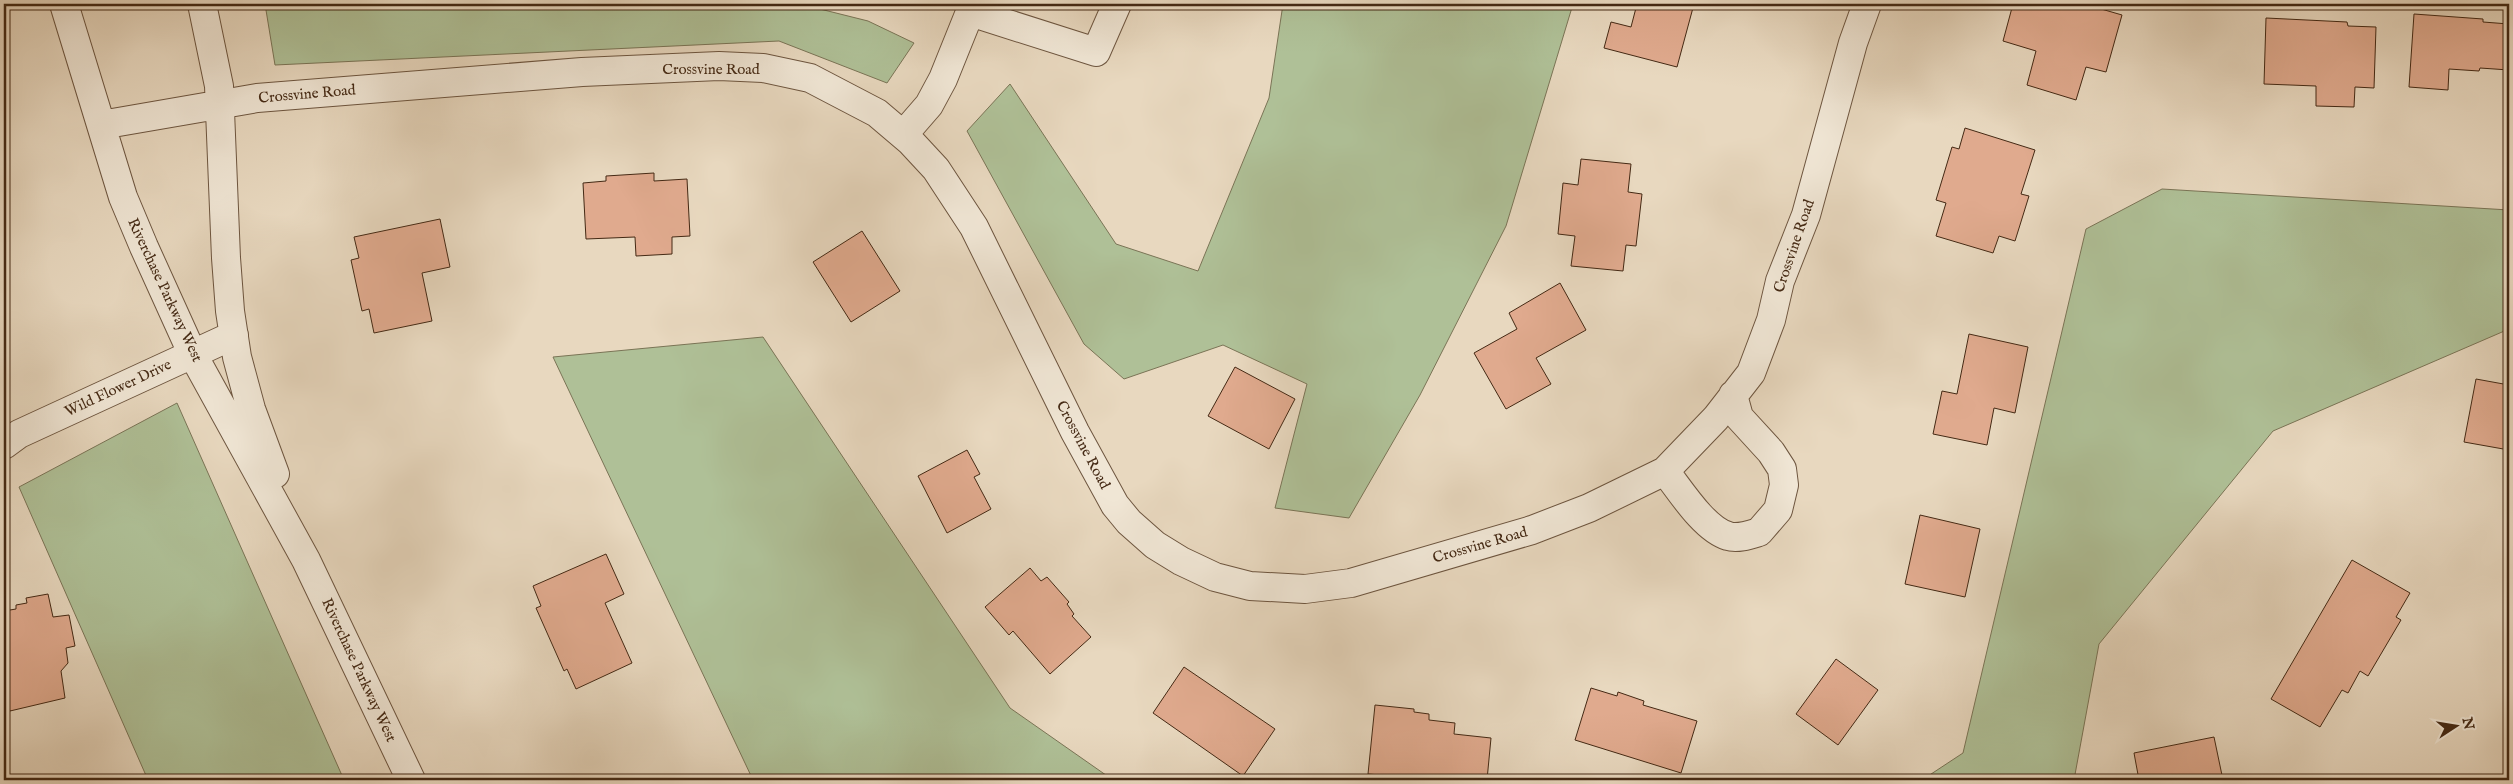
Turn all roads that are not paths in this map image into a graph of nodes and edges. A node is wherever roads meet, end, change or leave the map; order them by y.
1 (64, 4) edge
2 (202, 4) edge
3 (1117, 4) edge
4 (1867, 4) edge
5 (968, 7) edge
6 (220, 106) junction
7 (101, 125) junction
8 (903, 135) junction
9 (234, 335) junction
10 (192, 353) junction
11 (1733, 395) junction
12 (4, 445) edge
13 (1665, 471) junction
14 (306, 560) junction
15 (411, 780) edge

1 - 7 street, Riverchase Parkway West
2 - 6 street, Riverchase Parkway West
3 - 5 street
4 - 11 street, Crossvine Road
5 - 8 street
6 - 7 street, Crossvine Road
6 - 8 street, Crossvine Road
6 - 9 street, Riverchase Parkway West
7 - 10 street, Riverchase Parkway West
8 - 13 street, Crossvine Road
9 - 10 street, Wild Flower Drive
9 - 14 street, Riverchase Parkway West
10 - 12 street, Wild Flower Drive
10 - 14 street, Riverchase Parkway West
11 - 13 street, Crossvine Road
11 - 13 street
14 - 15 street, Riverchase Parkway West

